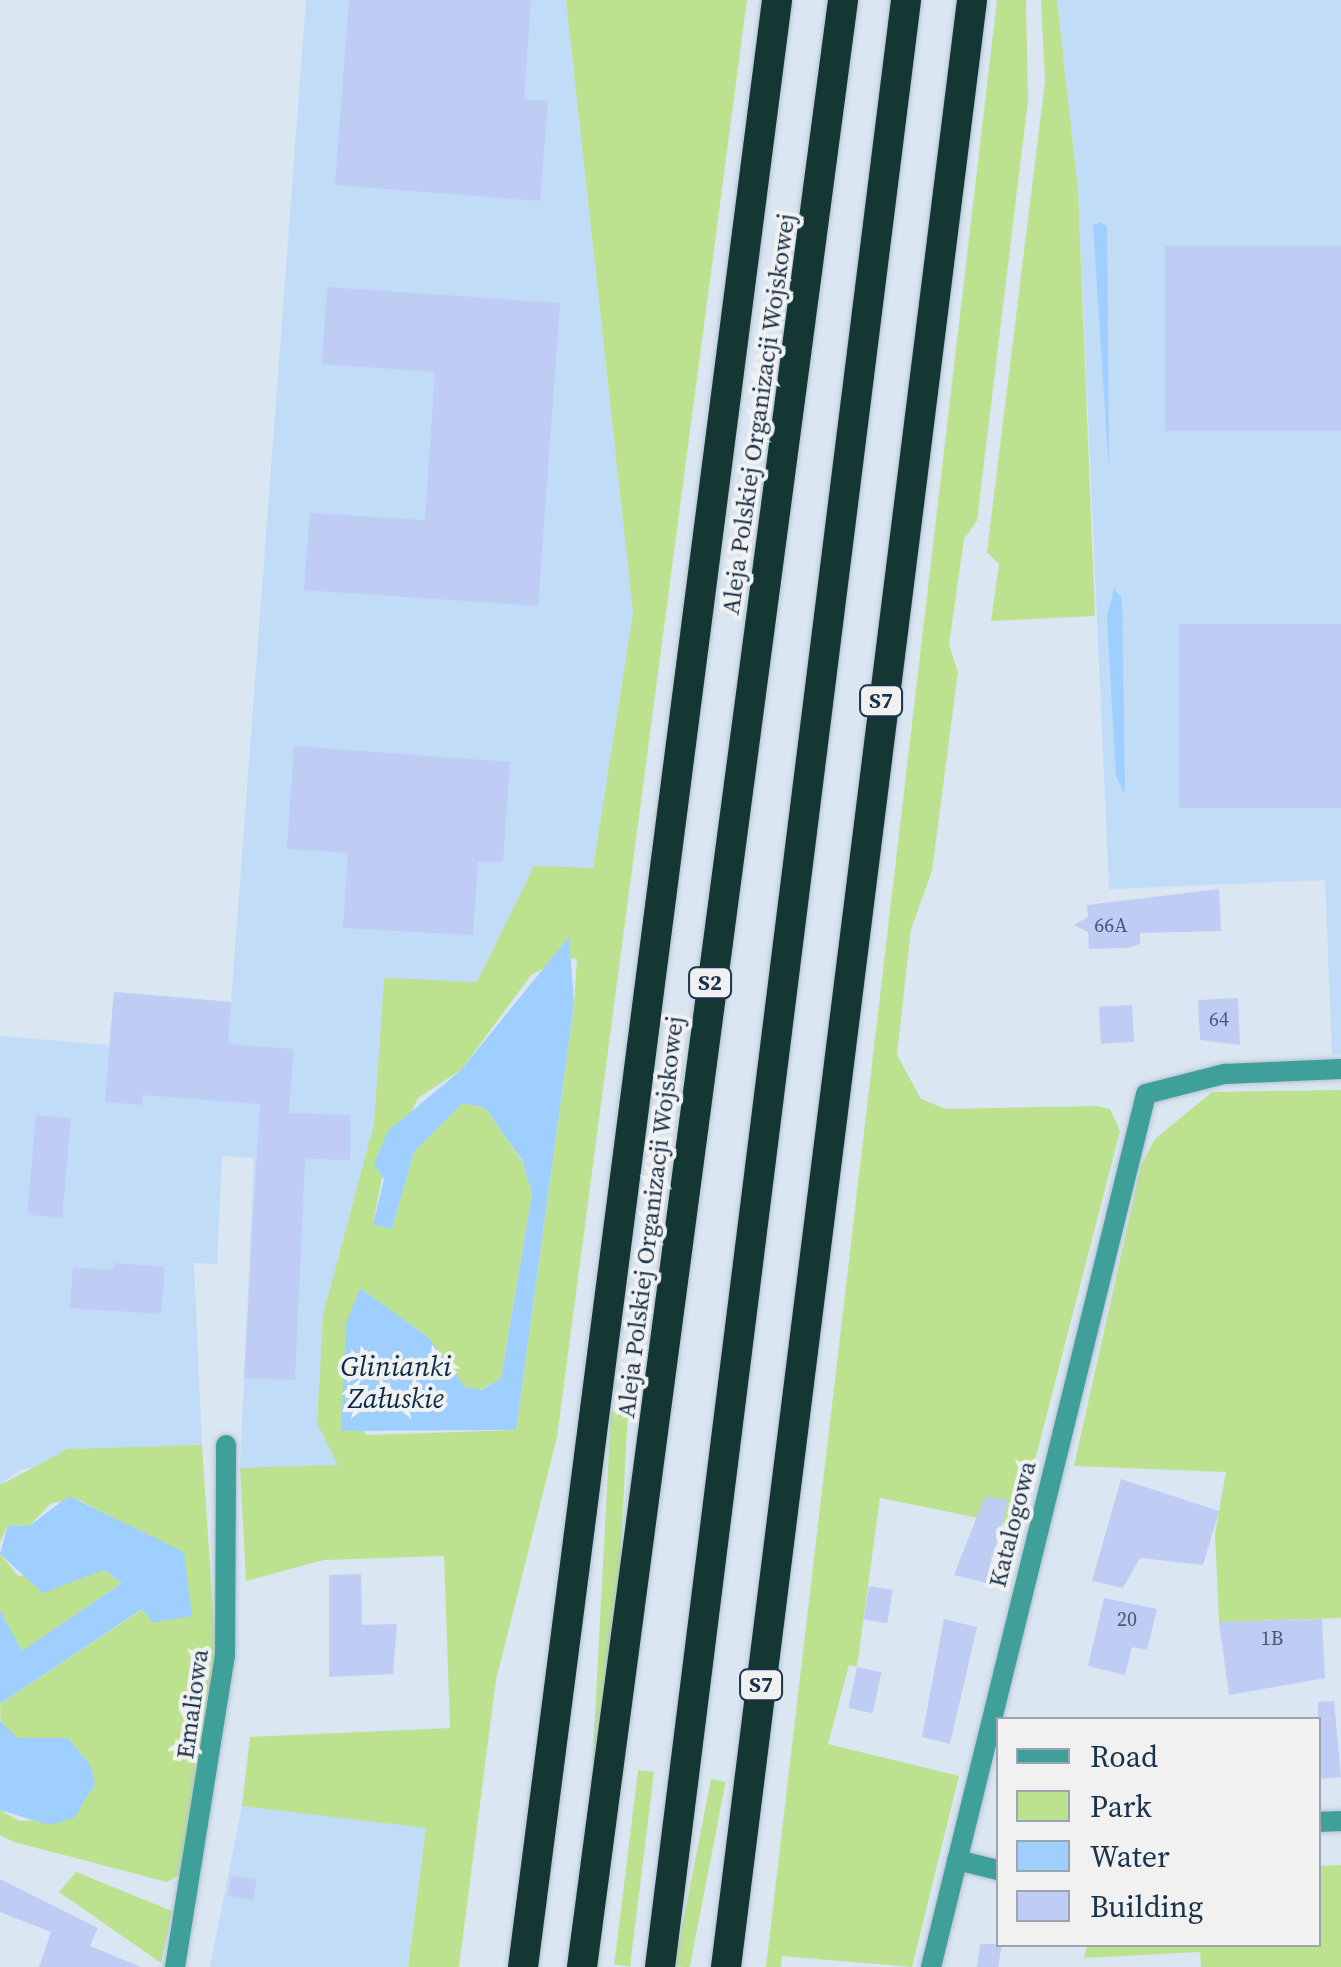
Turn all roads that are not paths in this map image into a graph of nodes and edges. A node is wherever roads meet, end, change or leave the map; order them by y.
1 (777, 0) edge
2 (843, 0) edge
3 (906, 0) edge
4 (972, 0) edge
5 (1341, 1069) edge
6 (226, 1445) dead end
7 (957, 1860) junction
8 (996, 1870) edge
9 (175, 1967) edge
10 (523, 1967) edge
11 (582, 1967) edge
12 (660, 1967) edge
13 (726, 1967) edge
14 (932, 1967) edge

1 - 10 highway
2 - 11 highway, Aleja Polskiej Organizacji Wojskowej / S2
3 - 12 highway
4 - 13 highway, S7
5 - 7 street, Katalogowa
6 - 9 street, Emaliowa
7 - 8 street
7 - 14 street, Katalogowa

